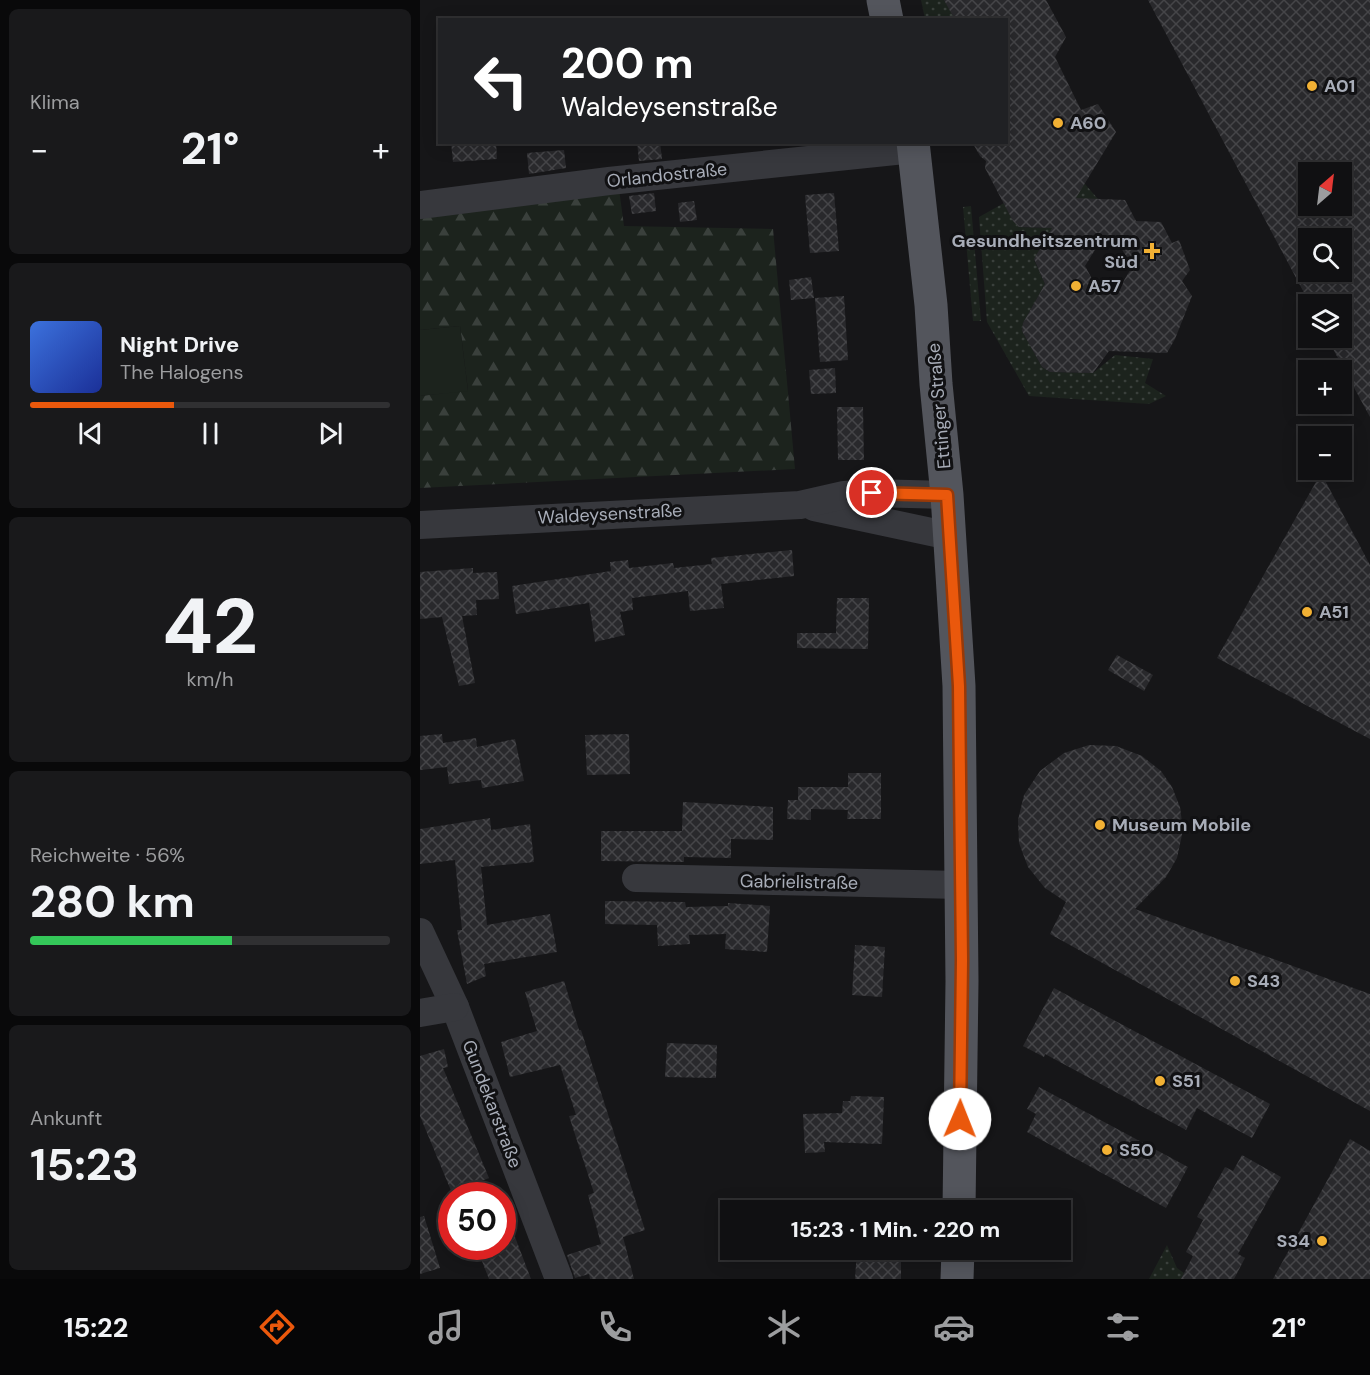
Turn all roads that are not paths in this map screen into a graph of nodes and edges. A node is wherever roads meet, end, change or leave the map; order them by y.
1 (883, 0) edge
2 (887, 18) edge
3 (914, 146) edge
4 (420, 205) edge
5 (947, 495) junction
6 (800, 505) junction
7 (420, 525) edge
8 (950, 536) junction
9 (636, 878) dead end
10 (961, 885) junction
11 (420, 932) edge
12 (455, 1007) junction
13 (420, 1013) edge
14 (958, 1200) edge
15 (958, 1260) edge
16 (559, 1279) edge
17 (957, 1279) edge

1 - 2 main road
3 - 4 street, Orlandostraße
3 - 5 main road, Ettinger Straße
5 - 6 street, Waldeysenstraße
5 - 8 main road, Ettinger Straße
6 - 7 street, Waldeysenstraße
6 - 8 street, Waldeysenstraße
8 - 10 main road, Ettinger Straße
9 - 10 street, Gabrielistraße
10 - 14 main road, Ettinger Straße
11 - 12 street, Gundekarstraße
12 - 13 street
12 - 16 street, Gundekarstraße
15 - 17 main road

